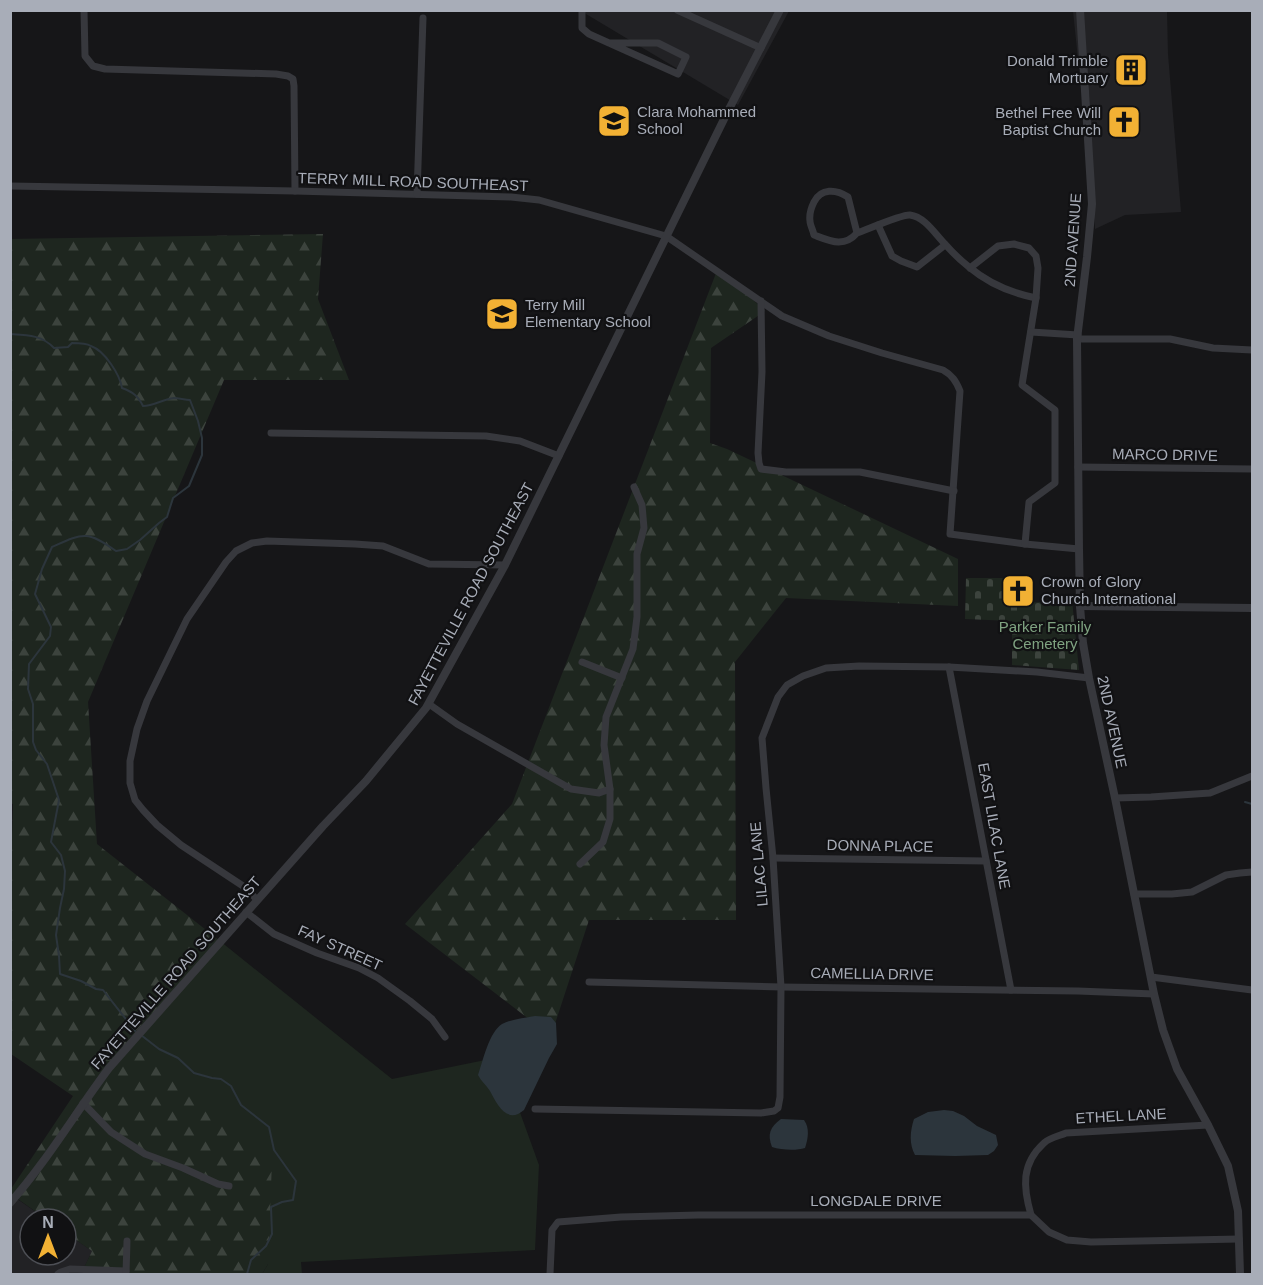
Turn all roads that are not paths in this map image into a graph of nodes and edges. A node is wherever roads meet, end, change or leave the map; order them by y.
1 (84, 10) edge
2 (582, 10) edge
3 (677, 10) edge
4 (780, 10) edge
5 (1080, 10) edge
6 (423, 18) dead end
7 (609, 43) junction
8 (761, 48) junction
9 (10, 186) edge
10 (295, 191) junction
11 (417, 194) junction
12 (879, 225) junction
13 (857, 233) junction
14 (666, 236) junction
15 (945, 245) junction
16 (970, 268) junction
17 (1036, 298) junction
18 (761, 301) junction
19 (1030, 332) junction
20 (1078, 337) junction
21 (1252, 350) edge
22 (271, 434) dead end
23 (560, 456) junction
24 (1078, 467) junction
25 (1252, 469) edge
26 (634, 488) dead end
27 (954, 491) junction
28 (1025, 544) junction
29 (1079, 549) junction
30 (505, 565) junction
31 (1080, 606) junction
32 (1252, 608) edge
33 (582, 662) dead end
34 (950, 667) junction
35 (622, 678) junction
36 (1089, 678) junction
37 (429, 704) junction
38 (1252, 776) edge
39 (610, 789) junction
40 (1115, 798) junction
41 (773, 858) junction
42 (986, 861) junction
43 (580, 864) dead end
44 (1252, 872) edge
45 (1134, 894) junction
46 (257, 900) junction
47 (246, 912) junction
48 (1151, 977) junction
49 (589, 982) dead end
50 (782, 987) junction
51 (1011, 990) junction
52 (1252, 990) edge
53 (1154, 994) junction
54 (445, 1038) dead end
55 (83, 1103) junction
56 (535, 1109) dead end
57 (1208, 1125) junction
58 (229, 1186) dead end
59 (13, 1196) edge
60 (1031, 1215) junction
61 (1239, 1239) junction
62 (127, 1241) dead end
63 (126, 1273) edge
64 (58, 1275) edge
65 (550, 1275) edge
66 (1240, 1275) edge

1 - 10 street
2 - 7 street
3 - 8 street
4 - 8 street, FAYETTEVILLE ROAD SOUTHEAST
5 - 20 street, 2ND AVENUE
6 - 11 street
7 - 7 street
8 - 14 street, FAYETTEVILLE ROAD SOUTHEAST
9 - 10 street, TERRY MILL ROAD SOUTHEAST
10 - 11 street, TERRY MILL ROAD SOUTHEAST
11 - 14 street, TERRY MILL ROAD SOUTHEAST
12 - 13 street
12 - 15 street
12 - 15 street
13 - 13 street
14 - 18 street, TERRY MILL ROAD SOUTHEAST
14 - 23 street, FAYETTEVILLE ROAD SOUTHEAST
15 - 16 street
16 - 17 street
16 - 17 street
17 - 19 street
18 - 27 street, TERRY MILL ROAD SOUTHEAST
18 - 27 street
19 - 20 street
19 - 28 street
20 - 21 street
20 - 24 street, 2ND AVENUE
22 - 23 street
23 - 30 street, FAYETTEVILLE ROAD SOUTHEAST
24 - 25 street, MARCO DRIVE
24 - 29 street, 2ND AVENUE
26 - 35 street
27 - 28 street, TERRY MILL ROAD SOUTHEAST
28 - 29 street, TERRY MILL ROAD SOUTHEAST
29 - 31 street, 2ND AVENUE
30 - 37 street, FAYETTEVILLE ROAD SOUTHEAST
30 - 46 street
31 - 32 street
31 - 36 street, 2ND AVENUE
33 - 35 street
34 - 36 street, LILAC LANE
34 - 41 street, LILAC LANE
34 - 42 street, EAST LILAC LANE
35 - 39 street
36 - 40 street, 2ND AVENUE
37 - 39 street
37 - 46 street, FAYETTEVILLE ROAD SOUTHEAST
38 - 40 street
39 - 43 street
40 - 45 street, 2ND AVENUE
41 - 42 street, DONNA PLACE
41 - 50 street, LILAC LANE
42 - 51 street, EAST LILAC LANE
44 - 45 street
45 - 48 street, 2ND AVENUE
46 - 47 street, FAYETTEVILLE ROAD SOUTHEAST
47 - 54 street, FAY STREET
47 - 55 street, FAYETTEVILLE ROAD SOUTHEAST
48 - 52 street
48 - 53 street, 2ND AVENUE
49 - 50 street, CAMELLIA DRIVE
50 - 51 street, CAMELLIA DRIVE
50 - 56 street, LILAC LANE
51 - 53 street, CAMELLIA DRIVE
53 - 57 street, 2ND AVENUE
55 - 58 street
55 - 59 street, FAYETTEVILLE ROAD SOUTHEAST
57 - 60 street, ETHEL LANE
57 - 61 street, 2ND AVENUE
60 - 61 street
60 - 65 street, LONGDALE DRIVE
61 - 66 street, 2ND AVENUE
62 - 63 street
63 - 64 street

